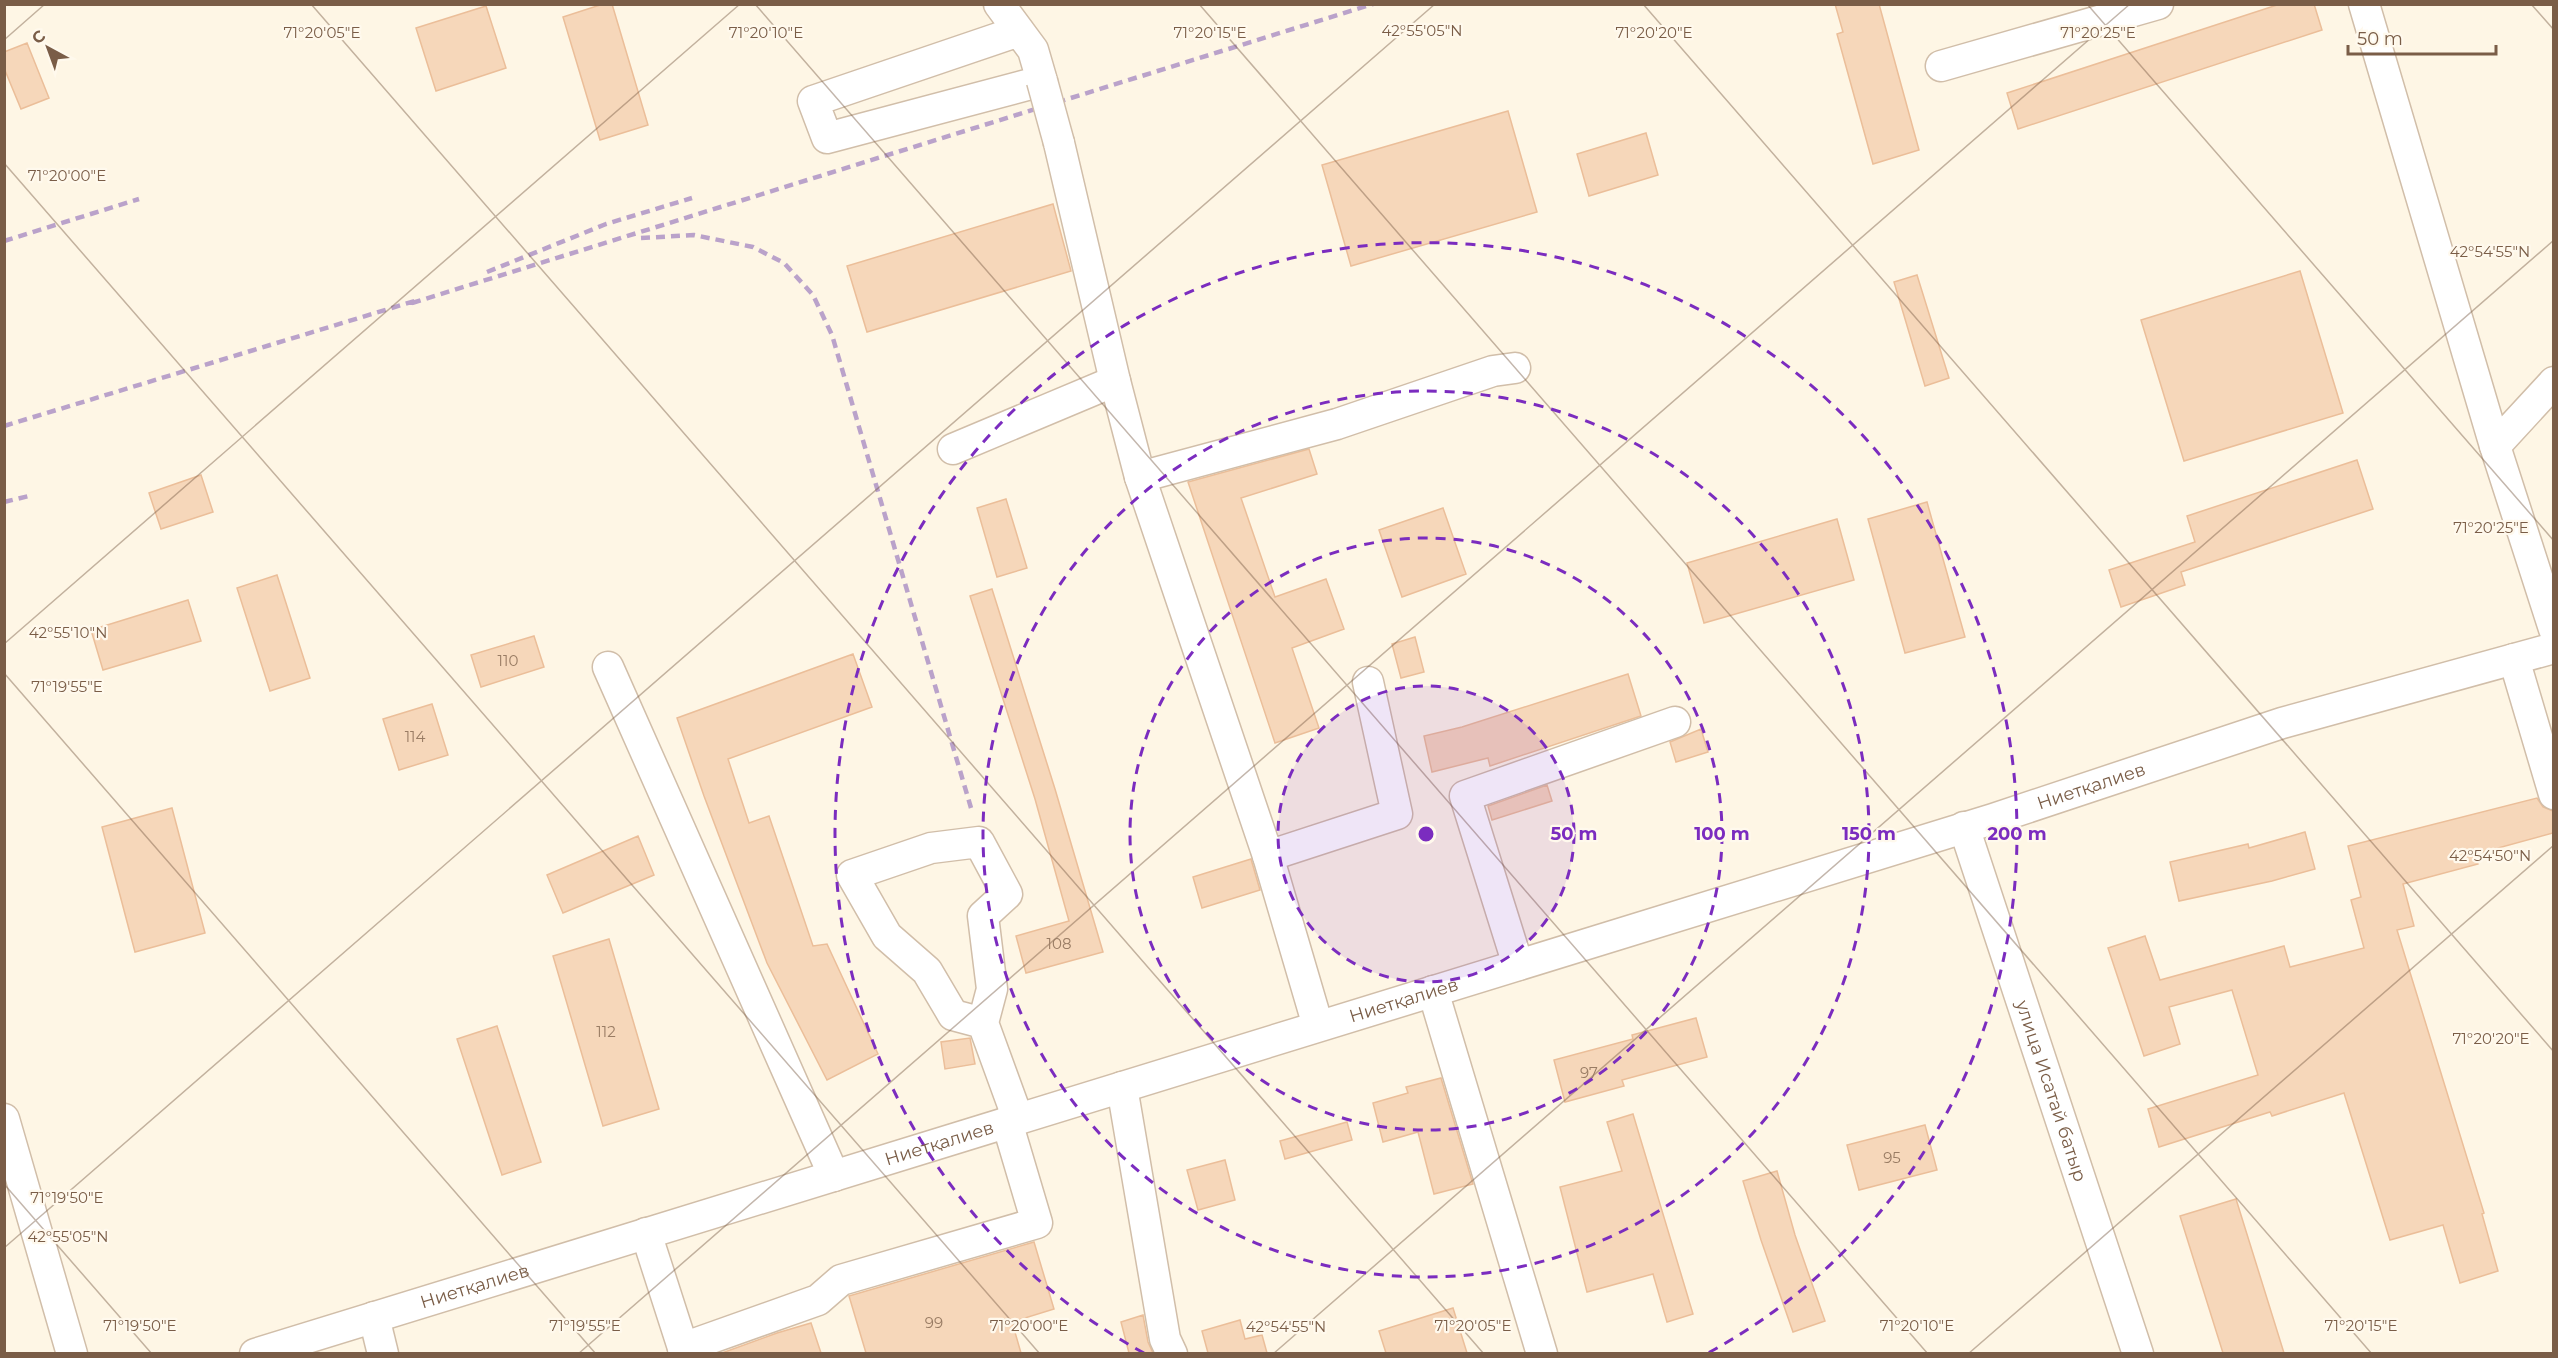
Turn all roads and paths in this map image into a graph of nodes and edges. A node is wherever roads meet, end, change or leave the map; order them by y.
1 (999, 4) edge
2 (2158, 4) edge
3 (2364, 4) edge
4 (1019, 31) junction
5 (1941, 66) dead end
6 (1042, 81) junction
7 (1515, 368) dead end
8 (1115, 381) junction
9 (2553, 381) edge
10 (2494, 446) junction
11 (953, 449) dead end
12 (1140, 477) junction
13 (2553, 629) edge
14 (2553, 648) edge
15 (2514, 659) junction
16 (608, 667) dead end
17 (1368, 682) dead end
18 (1675, 722) dead end
19 (2553, 794) edge
20 (1964, 827) junction
21 (1269, 856) junction
22 (1518, 965) junction
23 (1433, 991) junction
24 (983, 1023) junction
25 (1318, 1026) junction
26 (1122, 1087) junction
27 (4, 1119) edge
28 (1013, 1120) junction
29 (834, 1176) junction
30 (646, 1233) junction
31 (374, 1317) junction
32 (684, 1351) edge
33 (72, 1353) edge
34 (255, 1353) edge
35 (383, 1353) edge
36 (1172, 1353) edge
37 (1542, 1353) edge
38 (2138, 1353) edge

1 - 4 street
2 - 5 street
3 - 10 street
4 - 6 street
4 - 6 street
6 - 8 street, bridge
7 - 12 street
8 - 11 street
8 - 12 street
9 - 10 street
10 - 13 street
12 - 21 street
14 - 15 street, Ниетқалиев
15 - 19 street
15 - 20 street, Ниетқалиев
16 - 29 street
17 - 21 street
18 - 22 street
20 - 22 street, Ниетқалиев
20 - 38 street, улица Исатай батыр
21 - 25 street
22 - 23 street, Ниетқалиев
23 - 25 street, Ниетқалиев
23 - 37 street
24 - 24 street
24 - 28 street
25 - 26 street, Ниетқалиев
26 - 28 street, Ниетқалиев
26 - 36 street
27 - 33 street
28 - 29 street, Ниетқалиев
28 - 32 street
29 - 30 street, Ниетқалиев
30 - 31 street, Ниетқалиев
30 - 32 street
31 - 34 street, Ниетқалиев
31 - 35 street

